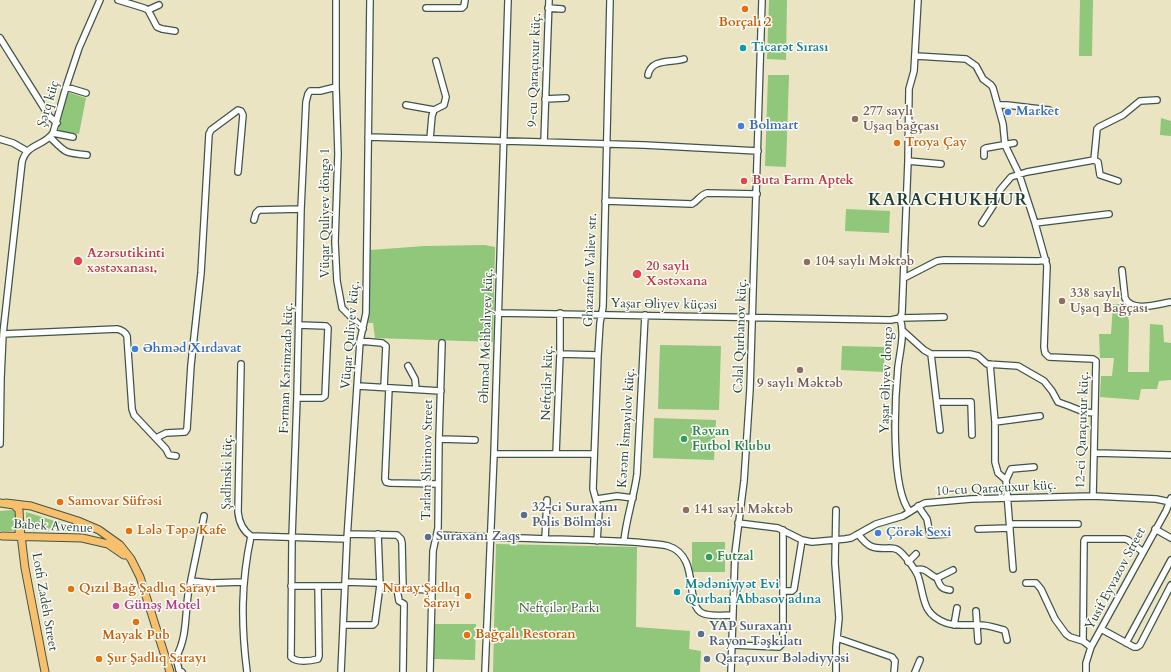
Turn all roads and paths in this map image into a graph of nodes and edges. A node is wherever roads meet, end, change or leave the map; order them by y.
1 (100, 0) edge
2 (118, 0) edge
3 (336, 0) edge
4 (370, 0) edge
5 (465, 0) edge
6 (508, 0) edge
7 (548, 0) edge
8 (610, 0) edge
9 (762, 0) edge
10 (918, 0) edge
11 (159, 5) dead end
12 (426, 8) dead end
13 (548, 8) junction
14 (562, 9) dead end
15 (148, 10) junction
16 (175, 31) dead end
17 (0, 38) edge
18 (916, 56) junction
19 (684, 59) dead end
20 (436, 61) dead end
21 (648, 75) dead end
22 (66, 87) junction
23 (336, 87) junction
24 (86, 93) dead end
25 (566, 98) dead end
26 (544, 99) junction
27 (1157, 100) dead end
28 (406, 105) dead end
29 (998, 105) junction
30 (434, 110) junction
31 (1049, 110) dead end
32 (57, 123) junction
33 (52, 135) junction
34 (73, 137) dead end
35 (368, 137) junction
36 (0, 139) edge
37 (430, 139) junction
38 (504, 141) junction
39 (544, 142) junction
40 (606, 143) junction
41 (1014, 144) dead end
42 (1005, 145) junction
43 (27, 151) junction
44 (758, 151) junction
45 (87, 155) dead end
46 (984, 156) dead end
47 (908, 160) junction
48 (1094, 160) junction
49 (941, 164) dead end
50 (238, 172) dead end
51 (1019, 174) junction
52 (1118, 180) dead end
53 (757, 194) junction
54 (605, 201) junction
55 (302, 209) junction
56 (1109, 214) dead end
57 (254, 220) dead end
58 (982, 223) dead end
59 (1035, 223) junction
60 (1046, 260) junction
61 (1122, 270) dead end
62 (904, 278) junction
63 (1171, 302) edge
64 (498, 312) junction
65 (560, 313) junction
66 (602, 314) junction
67 (645, 315) junction
68 (944, 317) dead end
69 (752, 318) junction
70 (900, 318) junction
71 (299, 325) junction
72 (363, 329) junction
73 (902, 331) junction
74 (3, 334) junction
75 (360, 341) junction
76 (442, 343) dead end
77 (560, 354) junction
78 (931, 354) junction
79 (598, 355) junction
80 (241, 364) dead end
81 (990, 364) junction
82 (408, 366) dead end
83 (358, 386) junction
84 (386, 388) junction
85 (416, 389) junction
86 (441, 391) junction
87 (297, 398) junction
88 (936, 402) junction
89 (1096, 413) junction
90 (1040, 416) dead end
91 (995, 422) junction
92 (940, 430) dead end
93 (972, 435) dead end
94 (156, 438) junction
95 (439, 439) junction
96 (475, 440) dead end
97 (0, 444) edge
98 (1094, 453) junction
99 (494, 454) junction
100 (556, 454) junction
101 (594, 454) junction
102 (1171, 455) edge
103 (176, 456) dead end
104 (1034, 467) dead end
105 (1006, 480) junction
106 (438, 484) junction
107 (1092, 496) junction
108 (633, 498) junction
109 (597, 499) junction
110 (1007, 499) junction
111 (547, 500) dead end
112 (1171, 501) edge
113 (3, 503) edge
114 (918, 506) junction
115 (836, 510) dead end
116 (910, 512) junction
117 (204, 516) dead end
118 (78, 521) junction
119 (738, 523) junction
120 (1078, 524) dead end
121 (1010, 526) junction
122 (20, 527) junction
123 (978, 529) dead end
124 (1155, 529) junction
125 (783, 530) junction
126 (378, 534) junction
127 (858, 534) junction
128 (947, 534) dead end
129 (437, 535) junction
130 (1, 536) edge
131 (21, 536) junction
132 (251, 536) junction
133 (73, 537) junction
134 (292, 537) junction
135 (347, 537) junction
136 (491, 537) junction
137 (1171, 538) edge
138 (545, 539) junction
139 (802, 540) junction
140 (836, 540) junction
141 (597, 541) junction
142 (624, 542) junction
143 (1143, 552) junction
144 (916, 554) dead end
145 (1171, 560) edge
146 (908, 562) junction
147 (136, 569) junction
148 (1013, 569) dead end
149 (915, 570) junction
150 (953, 570) dead end
151 (937, 578) junction
152 (191, 581) junction
153 (243, 582) junction
154 (1026, 583) dead end
155 (345, 584) junction
156 (380, 585) junction
157 (1171, 585) edge
158 (290, 586) junction
159 (318, 586) junction
160 (400, 589) junction
161 (432, 590) junction
162 (950, 590) dead end
163 (784, 591) junction
164 (957, 608) dead end
165 (976, 611) dead end
166 (732, 615) junction
167 (976, 624) junction
168 (344, 625) junction
169 (954, 625) junction
170 (1101, 629) junction
171 (837, 638) junction
172 (1007, 640) dead end
173 (978, 641) dead end
174 (1083, 641) junction
175 (1126, 643) junction
176 (732, 646) junction
177 (1092, 647) junction
178 (920, 660) dead end
179 (178, 664) junction
180 (170, 669) edge
181 (45, 672) edge
182 (182, 672) edge
183 (247, 672) edge
184 (341, 672) edge
185 (403, 672) edge
186 (430, 672) edge
187 (486, 672) edge
188 (731, 672) edge
189 (836, 672) edge
190 (894, 672) edge
191 (915, 672) edge
192 (1086, 672) edge

1 - 22 street, Şərq küç
2 - 15 street
3 - 23 street
4 - 35 street, Vüqar Quliyev küç.
5 - 12 street
6 - 38 street, Əhməd Mehbalıyev küç.
7 - 13 street, 9-cu Qaraçuxur küç.
8 - 40 street, Ghazanfar Valiev str.
9 - 44 street, Cəlal Qurbanov küç.
10 - 18 street, Yaşar Əliyev dongə
11 - 15 street
13 - 14 street
13 - 26 street, 9-cu Qaraçuxur küç.
15 - 16 street
17 - 32 street
18 - 29 street, 12-ci Qaraçuxur küç.
18 - 47 street, Yaşar Əliyev dongə
19 - 21 street
20 - 30 street
22 - 24 street
22 - 32 street, Şərq küç
23 - 55 street, Fərman Kərimzadə küç.
23 - 72 street, Vüqar Quliyev döngə 1
25 - 26 street
26 - 39 street, 9-cu Qaraçuxur küç.
27 - 48 street
28 - 30 street
29 - 31 street
29 - 42 street, 12-ci Qaraçuxur küç.
30 - 37 street
32 - 33 street, Şərq küç
33 - 34 street
33 - 43 street, Şərq küç
33 - 45 street
35 - 37 street
35 - 72 street, Vüqar Quliyev küç.
36 - 43 street
37 - 38 street
38 - 39 street
38 - 64 street, Əhməd Mehbalıyev küç.
39 - 40 street
40 - 44 street
40 - 54 street, Ghazanfar Valiev str.
41 - 42 street
42 - 46 street
42 - 51 street, 12-ci Qaraçuxur küç.
43 - 74 street
44 - 53 street, Cəlal Qurbanov küç.
47 - 49 street
47 - 62 street, Yaşar Əliyev dongə
48 - 51 street
48 - 52 street
50 - 94 street
51 - 58 street
51 - 59 street, 12-ci Qaraçuxur küç.
53 - 54 street
53 - 69 street, Cəlal Qurbanov küç.
54 - 66 street, Ghazanfar Valiev str.
55 - 57 street
55 - 71 street, Fərman Kərimzadə küç.
56 - 59 street
59 - 60 street, 12-ci Qaraçuxur küç.
60 - 62 street
60 - 89 street, 12-ci Qaraçuxur küç.
61 - 63 street
62 - 70 street, Yaşar Əliyev dongə
64 - 65 street, Yaşar Əliyev küçəsi
64 - 99 street, Əhməd Mehbalıyev küç.
65 - 66 street, Yaşar Əliyev küçəsi
65 - 77 street, Neftçilər küç.
66 - 67 street, Yaşar Əliyev küçəsi
66 - 79 street, Ghazanfar Valiev str.
67 - 69 street, Yaşar Əliyev küçəsi
67 - 108 street, Kərəm İsmayılov küç.
68 - 70 street, Yaşar Əliyev küçəsi
69 - 70 street, Yaşar Əliyev küçəsi
69 - 119 street, Cəlal Qurbanov küç.
70 - 73 street, Yaşar Əliyev dongə
71 - 87 street, Fərman Kərimzadə küç.
71 - 87 street
72 - 75 street, Vüqar Quliyev küç.
73 - 78 street
73 - 116 street, Yaşar Əliyev dongə
74 - 94 street
74 - 97 street
75 - 83 street, Vüqar Quliyev küç.
75 - 84 street
76 - 86 street, Tarlan Shirinov Street
77 - 79 street
77 - 100 street, Neftçilər küç.
78 - 81 street
78 - 88 street
79 - 101 street, Ghazanfar Valiev str.
80 - 132 street, Şadlinski küç.
81 - 89 street
81 - 91 street
82 - 85 street
83 - 84 street
83 - 135 street, Vüqar Quliyev küç.
84 - 85 street
84 - 106 street
85 - 86 street
86 - 95 street, Tarlan Shirinov Street
87 - 134 street, Fərman Kərimzadə küç.
88 - 92 street
88 - 93 street
89 - 98 street, 12-ci Qaraçuxur küç.
90 - 91 street
91 - 105 street
94 - 103 street
95 - 96 street
95 - 106 street, Tarlan Shirinov Street
98 - 102 street
98 - 107 street, 12-ci Qaraçuxur küç.
99 - 100 street
99 - 136 street, Əhməd Mehbalıyev küç.
100 - 101 street
101 - 109 street, Ghazanfar Valiev str.
104 - 105 street
105 - 110 street
106 - 129 street, Tarlan Shirinov Street
107 - 110 street, 10-cu Qaraçuxur küç.
107 - 112 street, 10-cu Qaraçuxur küç.
108 - 109 street
108 - 142 street, Kərəm İsmayılov küç.
109 - 141 street, Ghazanfar Valiev str.
110 - 114 street, 10-cu Qaraçuxur küç.
110 - 121 street
111 - 138 street
112 - 124 street, Yusif Eyvazov Street
113 - 118 main road, Babek Avenue
113 - 122 main road, Babek Avenue
114 - 116 street, 10-cu Qaraçuxur küç.
114 - 128 street
115 - 140 street
116 - 127 street, 10-cu Qaraçuxur küç.
117 - 152 street
118 - 133 main road
118 - 147 main road, Babek Avenue
119 - 125 street, 10-cu Qaraçuxur küç.
119 - 166 street, Cəlal Qurbanov küç.
120 - 121 street
121 - 123 street
121 - 148 street
122 - 130 main road, Babek Avenue
122 - 131 main road, Lotfi Zadeh Street
124 - 137 street
124 - 143 street, Yusif Eyvazov Street
125 - 139 street, 10-cu Qaraçuxur küç.
125 - 163 street
126 - 135 street
126 - 156 street
126 - 160 street
127 - 140 street, 10-cu Qaraçuxur küç.
127 - 146 street
129 - 136 street
129 - 161 street, Tarlan Shirinov Street
130 - 131 main road, Babek Avenue
131 - 133 main road, Babek Avenue
131 - 181 main road, Lotfi Zadeh Street
132 - 134 street
132 - 153 street
133 - 147 main road, Babek Avenue
134 - 135 street
134 - 158 street, Fərman Kərimzadə küç.
135 - 155 street, Vüqar Quliyev küç.
136 - 138 street
136 - 187 street, Əhməd Mehbalıyev küç.
138 - 141 street
139 - 140 street, 10-cu Qaraçuxur küç.
139 - 163 street
140 - 171 street
141 - 142 street
142 - 166 street
143 - 170 street, Yusif Eyvazov Street
143 - 174 street
144 - 146 street
145 - 175 street
146 - 149 street
147 - 180 main road
149 - 151 street
149 - 169 street
150 - 151 street
151 - 162 street
152 - 153 street
152 - 179 street
153 - 183 street
154 - 174 street
155 - 156 street
155 - 159 street
155 - 168 street, Vüqar Quliyev küç.
156 - 160 street
156 - 168 street
157 - 175 street
158 - 159 street
158 - 159 street, Fərman Kərimzadə küç.
160 - 161 street
160 - 185 street
161 - 186 street, Tarlan Shirinov Street
163 - 176 street
164 - 169 street
165 - 167 street
166 - 176 street, Cəlal Qurbanov küç.
167 - 169 street
167 - 172 street
167 - 173 street
168 - 184 street, Vüqar Quliyev küç.
170 - 175 street
170 - 177 street, Yusif Eyvazov Street
171 - 189 street
171 - 190 street
174 - 177 street
176 - 188 street, Cəlal Qurbanov küç.
177 - 192 street, Yusif Eyvazov Street
178 - 191 street
179 - 180 street
179 - 182 street

